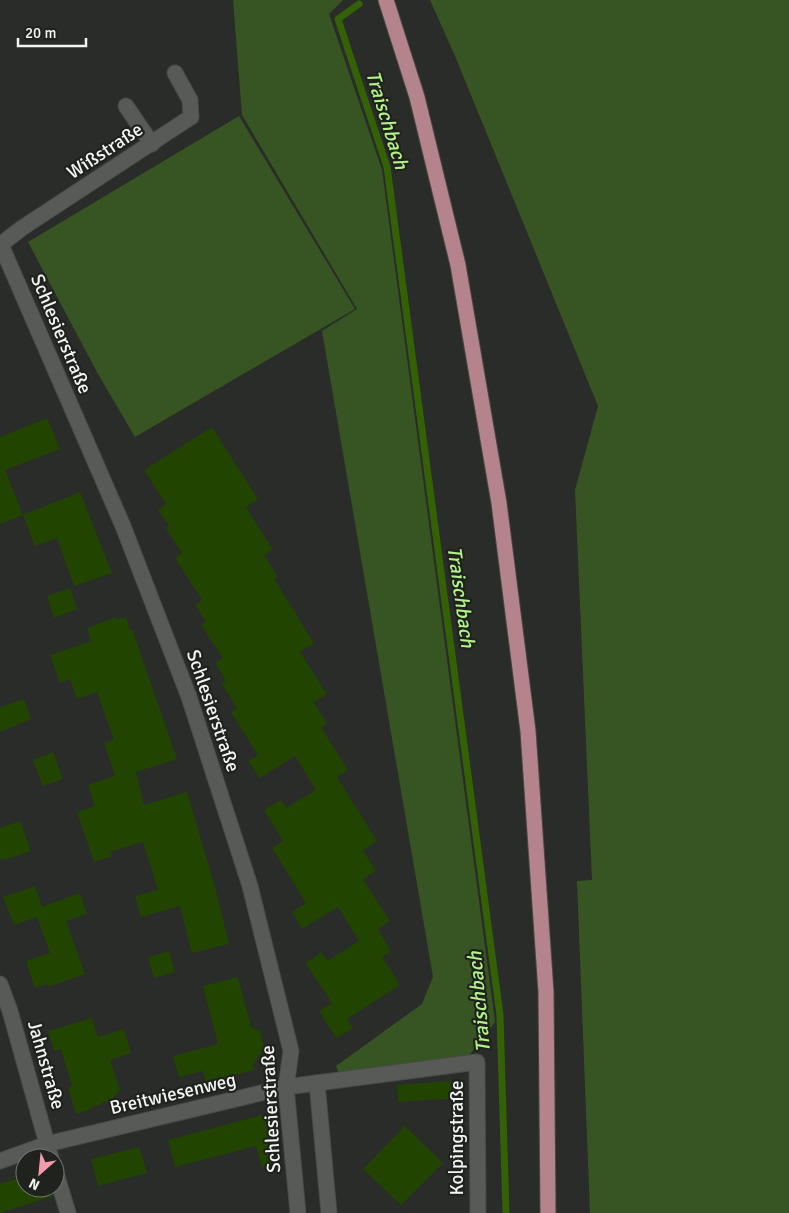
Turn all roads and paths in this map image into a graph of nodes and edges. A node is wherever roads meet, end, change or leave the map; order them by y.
1 (386, 0) edge
2 (175, 73) dead end
3 (126, 106) dead end
4 (152, 144) junction
5 (0, 245) edge
6 (0, 984) edge
7 (477, 1062) joint
8 (317, 1083) junction
9 (286, 1088) junction
10 (48, 1148) edge
11 (60, 1148) edge
12 (15, 1158) edge
13 (0, 1161) edge
14 (63, 1198) edge
15 (68, 1213) edge
16 (298, 1213) edge
17 (329, 1213) edge
18 (478, 1213) edge
19 (548, 1213) edge

1 - 19 main road
2 - 4 street, Wißstraße
3 - 4 street
4 - 5 street, Wißstraße
5 - 9 street, Schlesierstraße
6 - 10 street, Jahnstraße
7 - 8 street, Breitwiesenweg
7 - 18 street, Kolpingstraße
8 - 9 street, Breitwiesenweg
8 - 17 street
9 - 11 street, Breitwiesenweg
9 - 16 street, Schlesierstraße
12 - 13 street, Breitwiesenweg
14 - 15 street

